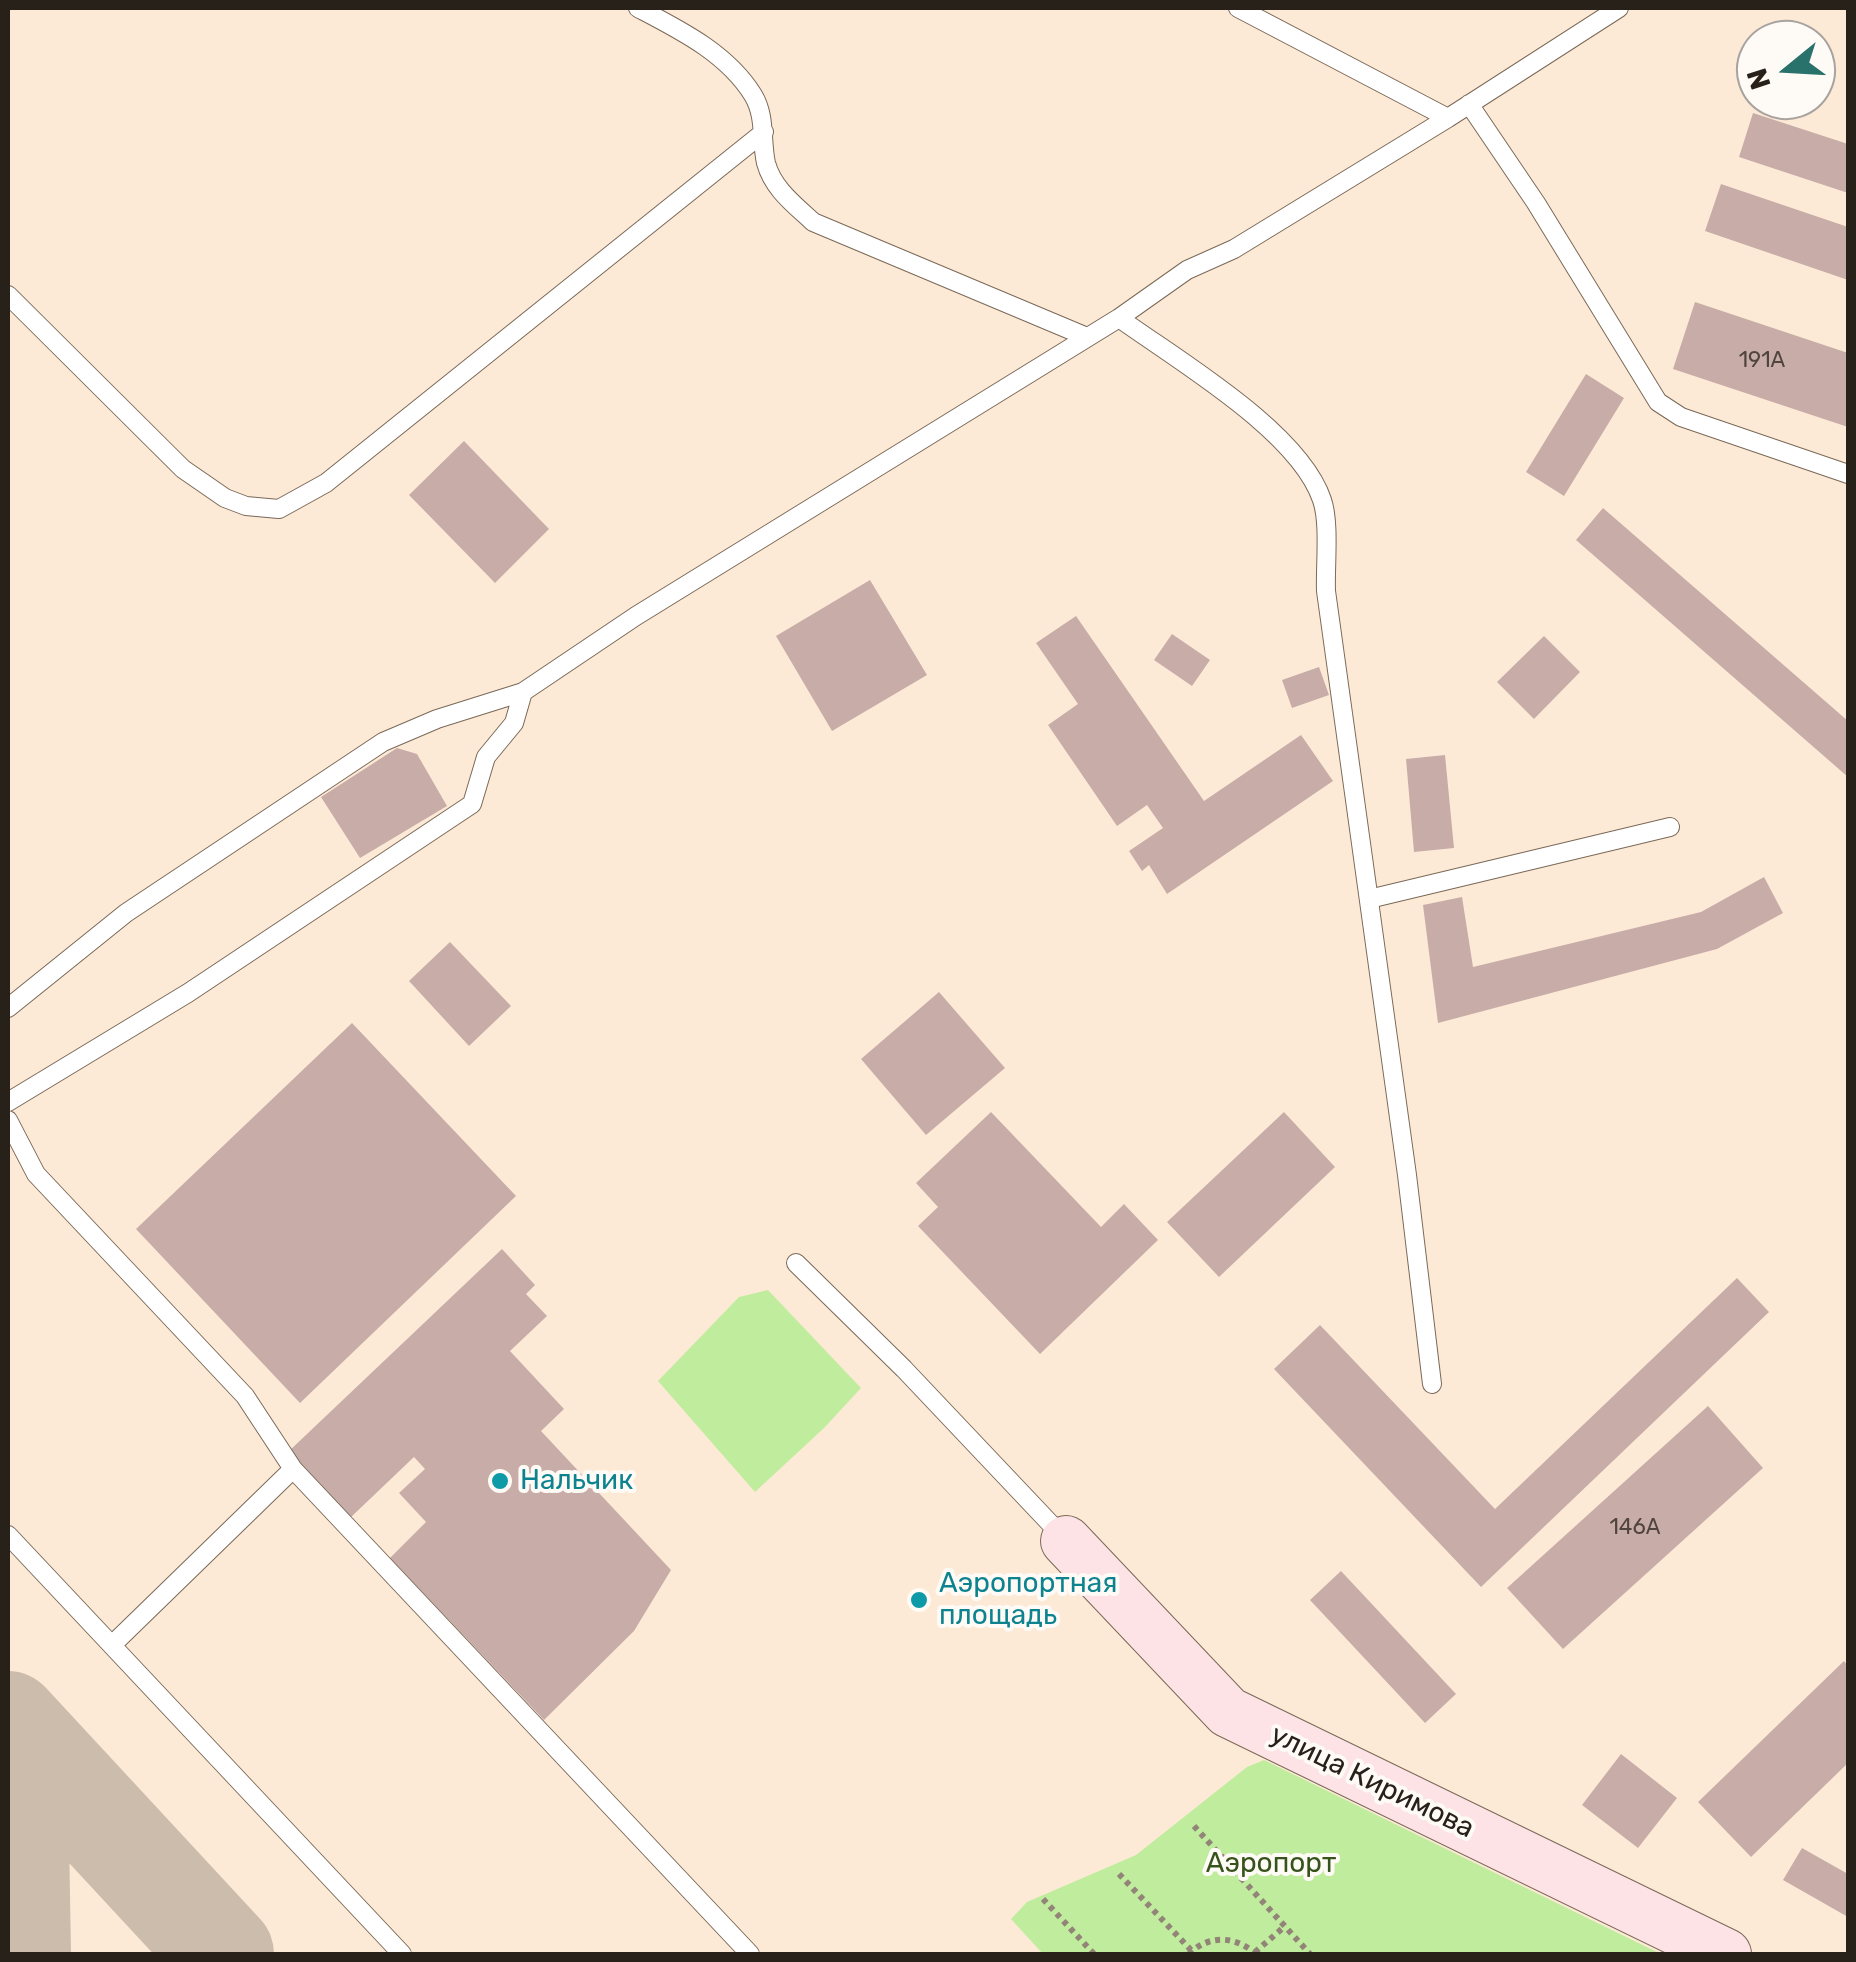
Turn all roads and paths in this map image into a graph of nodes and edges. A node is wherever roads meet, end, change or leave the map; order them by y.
1 (638, 8) edge
2 (1238, 8) edge
3 (1618, 8) edge
4 (1469, 104) junction
5 (1448, 118) junction
6 (764, 132) junction
7 (8, 294) edge
8 (1119, 318) junction
9 (1088, 338) junction
10 (1848, 474) edge
11 (523, 692) junction
12 (1670, 827) dead end
13 (1369, 899) junction
14 (8, 1008) edge
15 (8, 1102) edge
16 (8, 1120) edge
17 (796, 1263) dead end
18 (1432, 1384) dead end
19 (293, 1469) junction
20 (8, 1535) edge
21 (1066, 1542) joint
22 (112, 1645) junction
23 (1194, 1826) dead end
24 (1119, 1874) dead end
25 (1044, 1900) dead end
26 (1284, 1927) junction
27 (1190, 1952) edge
28 (1256, 1953) edge
29 (402, 1954) edge
30 (750, 1954) edge
31 (1094, 1954) edge
32 (1310, 1954) edge
33 (1726, 1954) edge

1 - 6 lane
2 - 5 lane
3 - 4 lane
4 - 5 lane
4 - 10 lane
5 - 8 lane
6 - 7 lane
6 - 9 lane
8 - 9 lane
8 - 13 lane
9 - 11 lane
11 - 14 lane
11 - 15 lane
12 - 13 lane
13 - 18 lane
16 - 19 lane
17 - 21 lane
19 - 22 lane
19 - 30 lane
20 - 22 lane
21 - 33 main road, улица Киримова
22 - 29 lane
23 - 26 path
24 - 27 path
25 - 31 path
26 - 28 path
26 - 32 path
27 - 28 path

